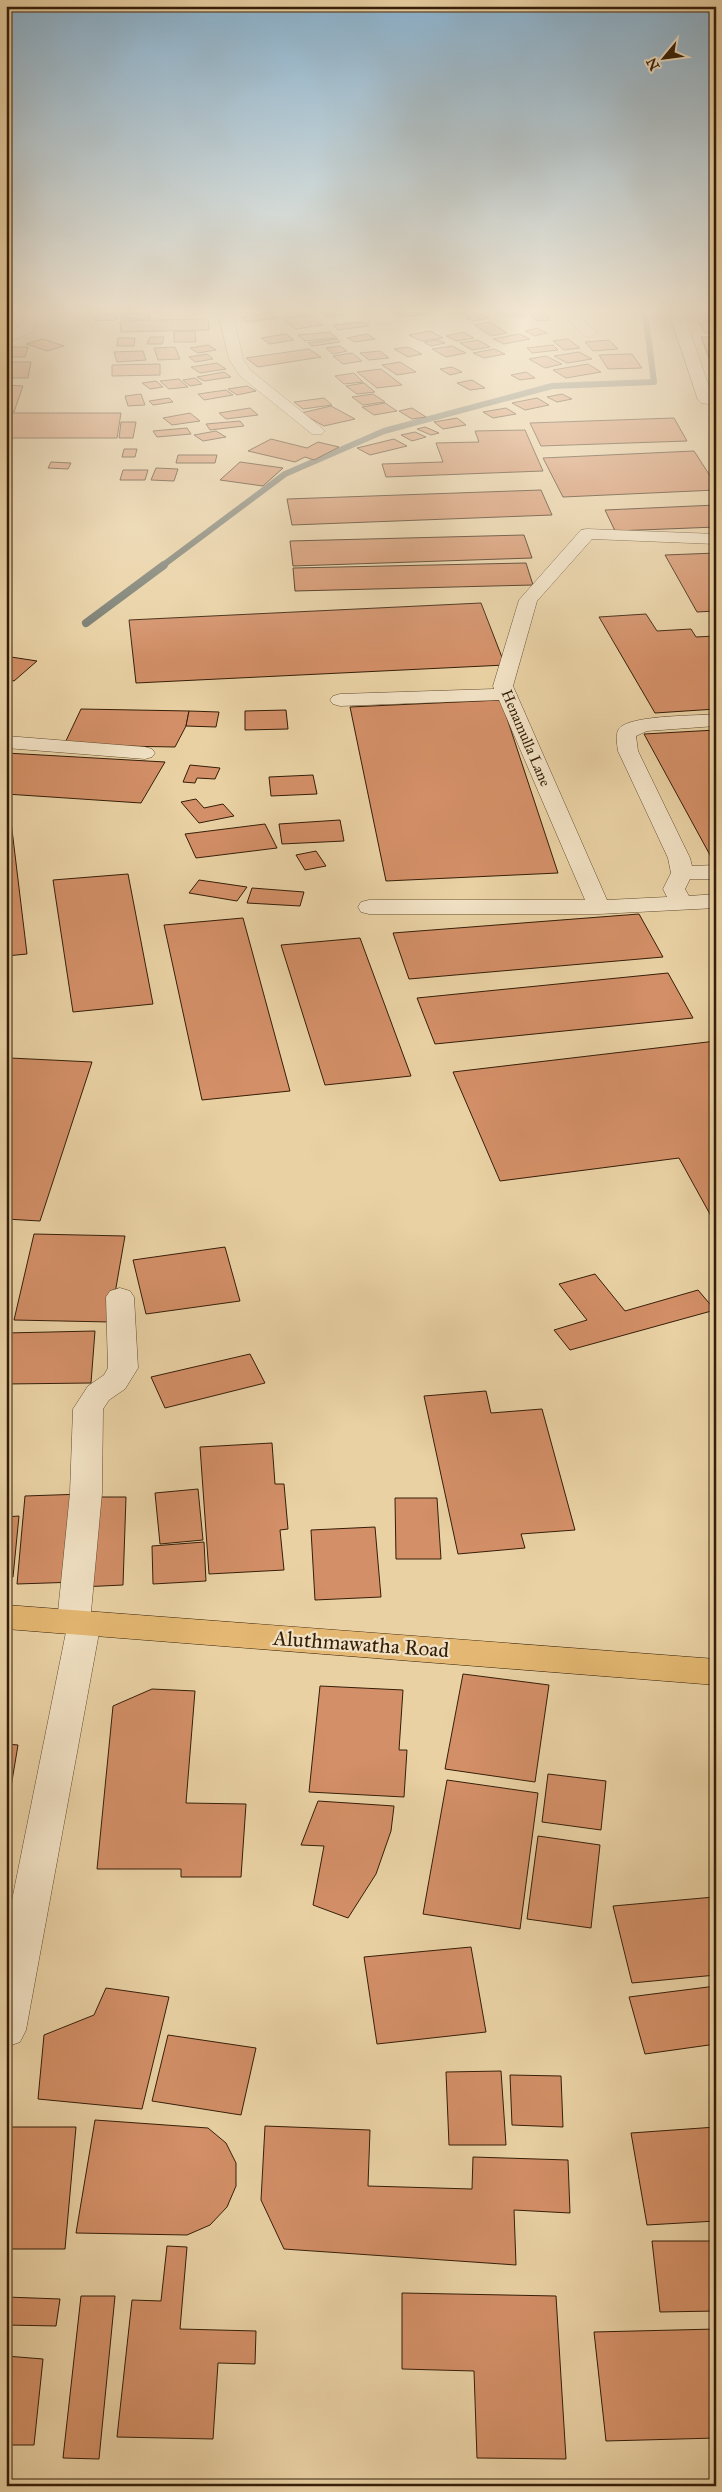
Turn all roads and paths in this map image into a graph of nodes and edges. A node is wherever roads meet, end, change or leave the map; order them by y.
1 (314, 428) edge
2 (317, 431) dead end
3 (716, 539) edge
4 (506, 694) junction
5 (340, 700) dead end
6 (716, 720) edge
7 (6, 742) edge
8 (145, 753) dead end
9 (716, 872) edge
10 (682, 873) junction
11 (716, 901) edge
12 (681, 903) junction
13 (369, 907) dead end
14 (599, 907) junction
15 (120, 1297) dead end
16 (6, 1617) edge
17 (79, 1622) junction
18 (716, 1672) edge
19 (6, 2030) edge

1 - 2 street
3 - 4 street, Henamulla Lane
4 - 5 street
4 - 14 street, Henamulla Lane
6 - 10 street
7 - 8 street
9 - 10 street
10 - 12 street
11 - 12 street
12 - 14 street
13 - 14 street
15 - 17 street
16 - 17 main road, Aluthmawatha Road
17 - 18 main road, Aluthmawatha Road
17 - 19 street

